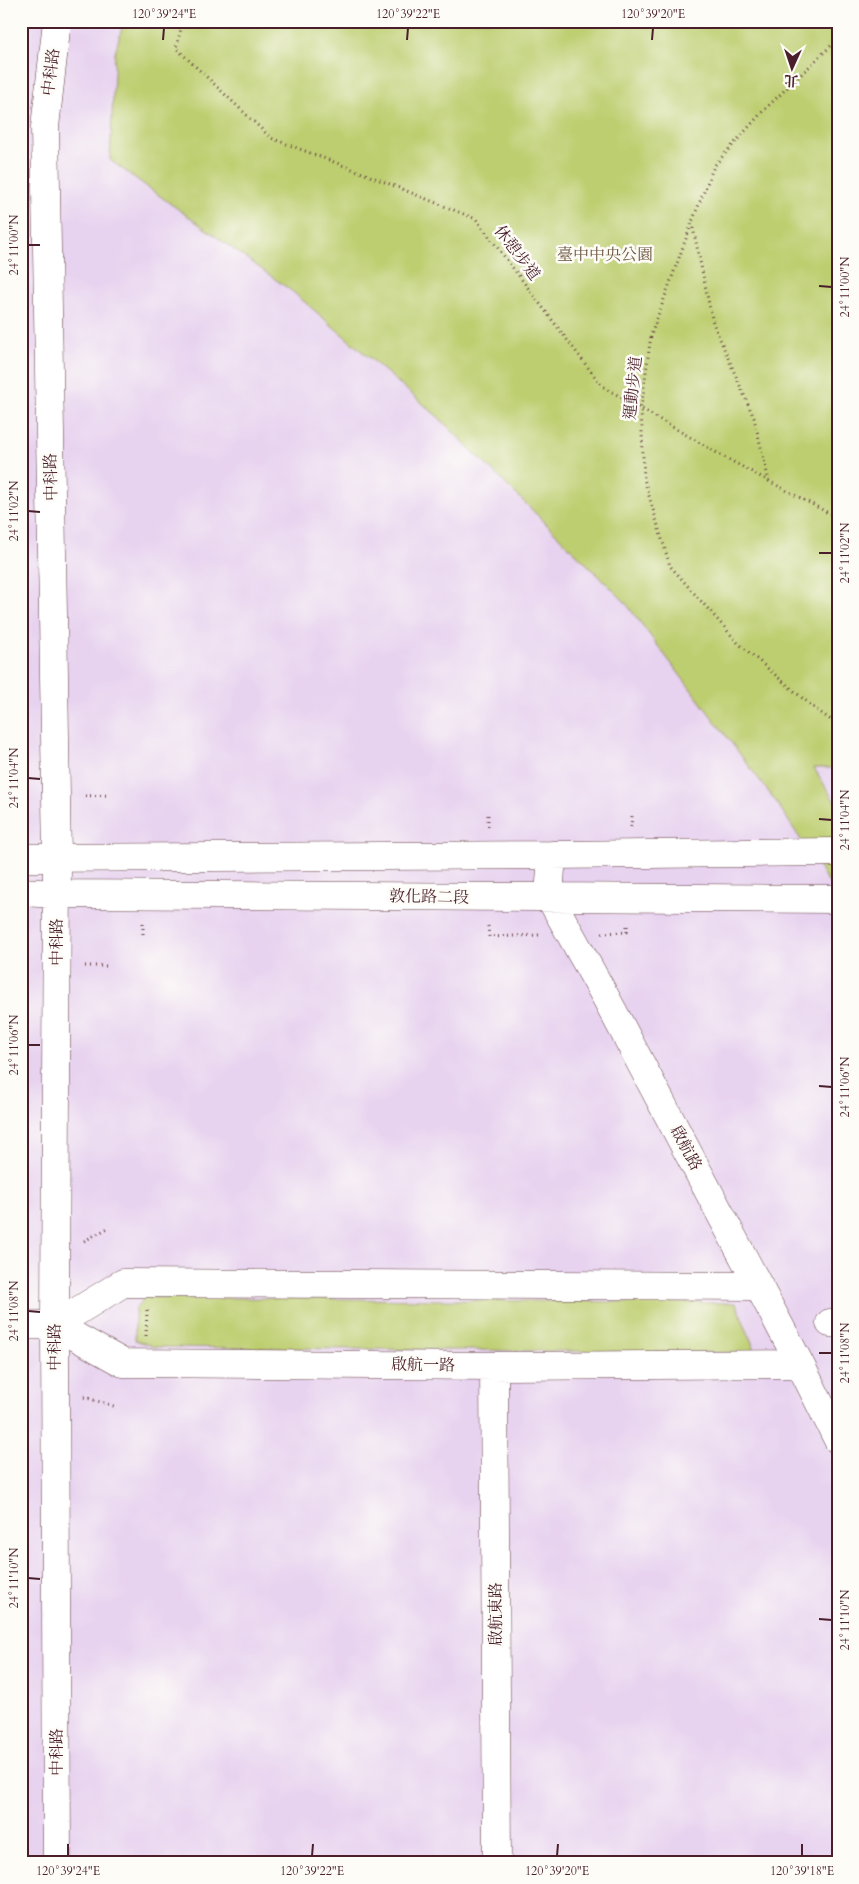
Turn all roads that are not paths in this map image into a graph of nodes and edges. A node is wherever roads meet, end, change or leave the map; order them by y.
1 (57, 21) edge
2 (838, 852) edge
3 (552, 855) junction
4 (21, 858) edge
5 (57, 858) junction
6 (21, 892) edge
7 (57, 894) junction
8 (549, 896) junction
9 (838, 899) edge
10 (759, 1286) junction
11 (21, 1324) edge
12 (55, 1325) junction
13 (800, 1364) junction
14 (494, 1366) junction
15 (838, 1440) edge
16 (57, 1863) edge
17 (497, 1863) edge

1 - 5 street, 中科路
2 - 3 street
3 - 5 street
3 - 8 street
4 - 5 street
5 - 7 street, 中科路
6 - 7 street, 敦化路二段
7 - 8 street, 敦化路二段
7 - 12 street, 中科路
8 - 9 street, 敦化路二段
8 - 10 street, 啟航路
10 - 12 street
10 - 13 street, 啟航路
11 - 12 street, 啟航一路
12 - 14 street, 啟航一路
12 - 16 street, 中科路
13 - 14 street, 啟航一路
13 - 15 street, 啟航路
14 - 17 street, 啟航東路

